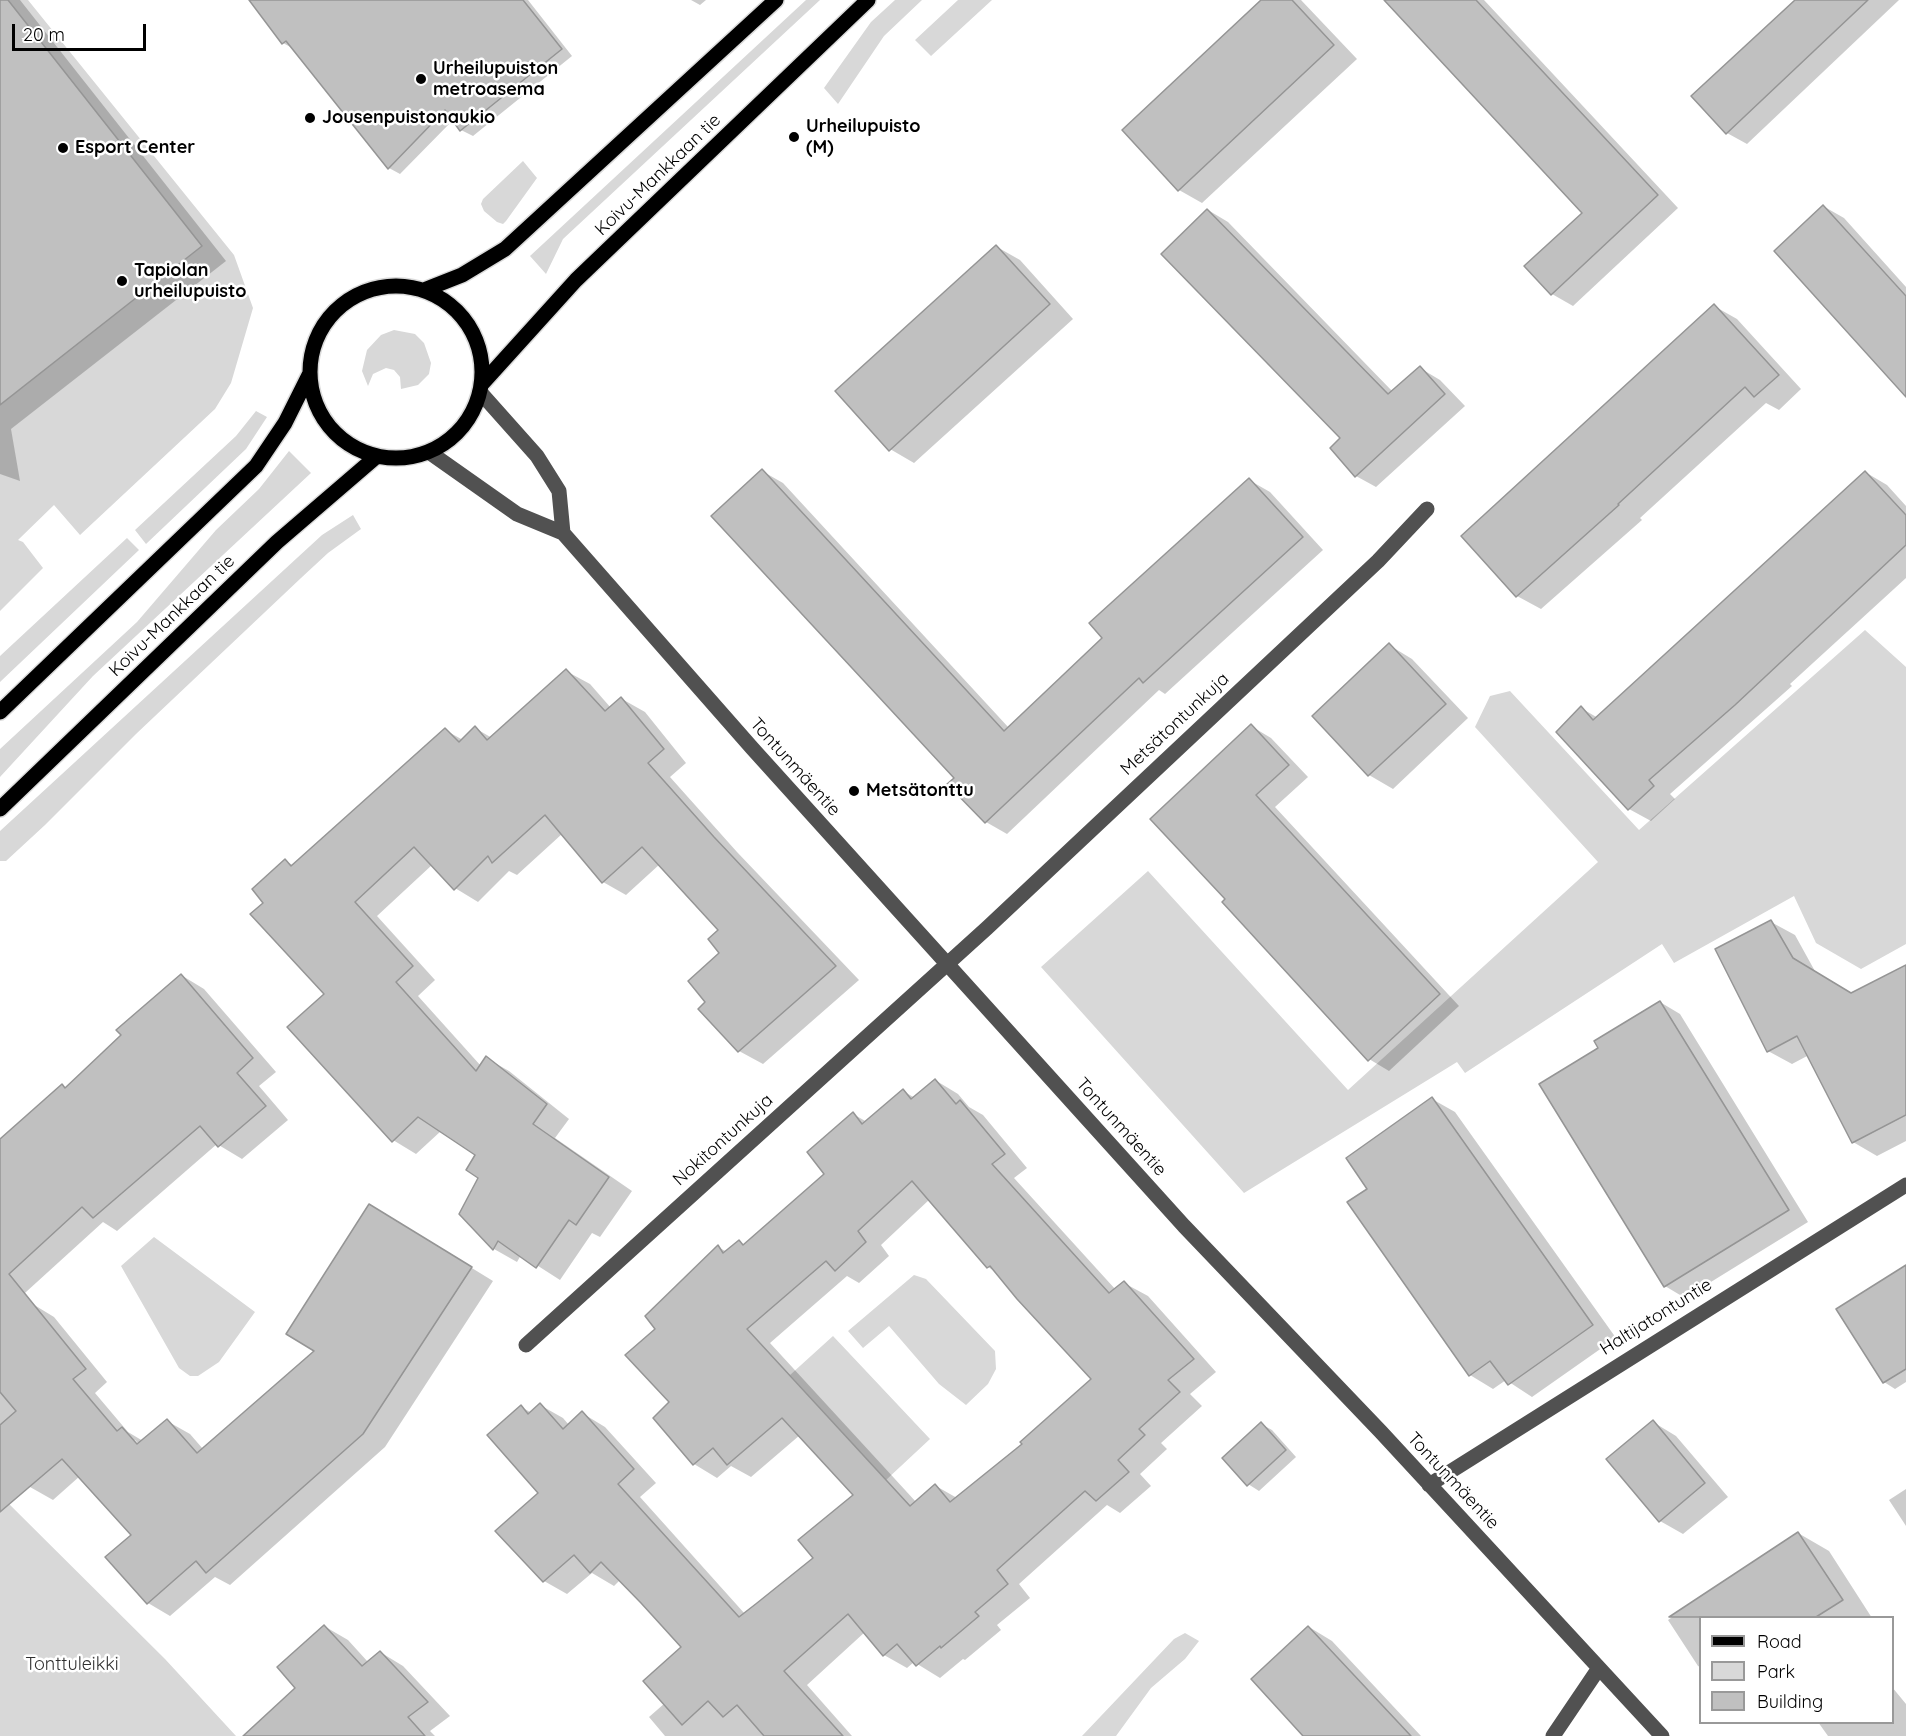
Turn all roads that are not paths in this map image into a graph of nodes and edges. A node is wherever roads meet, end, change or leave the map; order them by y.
1 (776, 0) edge
2 (868, 0) edge
3 (424, 290) junction
4 (309, 375) junction
5 (481, 389) junction
6 (429, 452) junction
7 (377, 456) junction
8 (1427, 508) dead end
9 (563, 533) junction
10 (0, 712) edge
11 (0, 808) edge
12 (947, 964) junction
13 (1906, 1185) edge
14 (526, 1345) dead end
15 (1429, 1485) junction
16 (1599, 1668) junction
17 (1552, 1736) edge
18 (1662, 1736) edge

1 - 3 main road
2 - 5 main road, Koivu-Mankkaan tie
3 - 4 main road
3 - 5 main road
4 - 7 main road
4 - 10 main road
5 - 6 main road
5 - 9 street
6 - 7 main road
6 - 9 street, Tontunmäentie
7 - 11 main road, Koivu-Mankkaan tie
8 - 12 street, Metsätontunkuja
9 - 12 street, Tontunmäentie
12 - 14 street, Nokitontunkuja
12 - 15 street, Tontunmäentie
13 - 15 street, Haltijatontuntie
15 - 16 street, Tontunmäentie
16 - 17 street
16 - 18 street, Tontunmäentie

